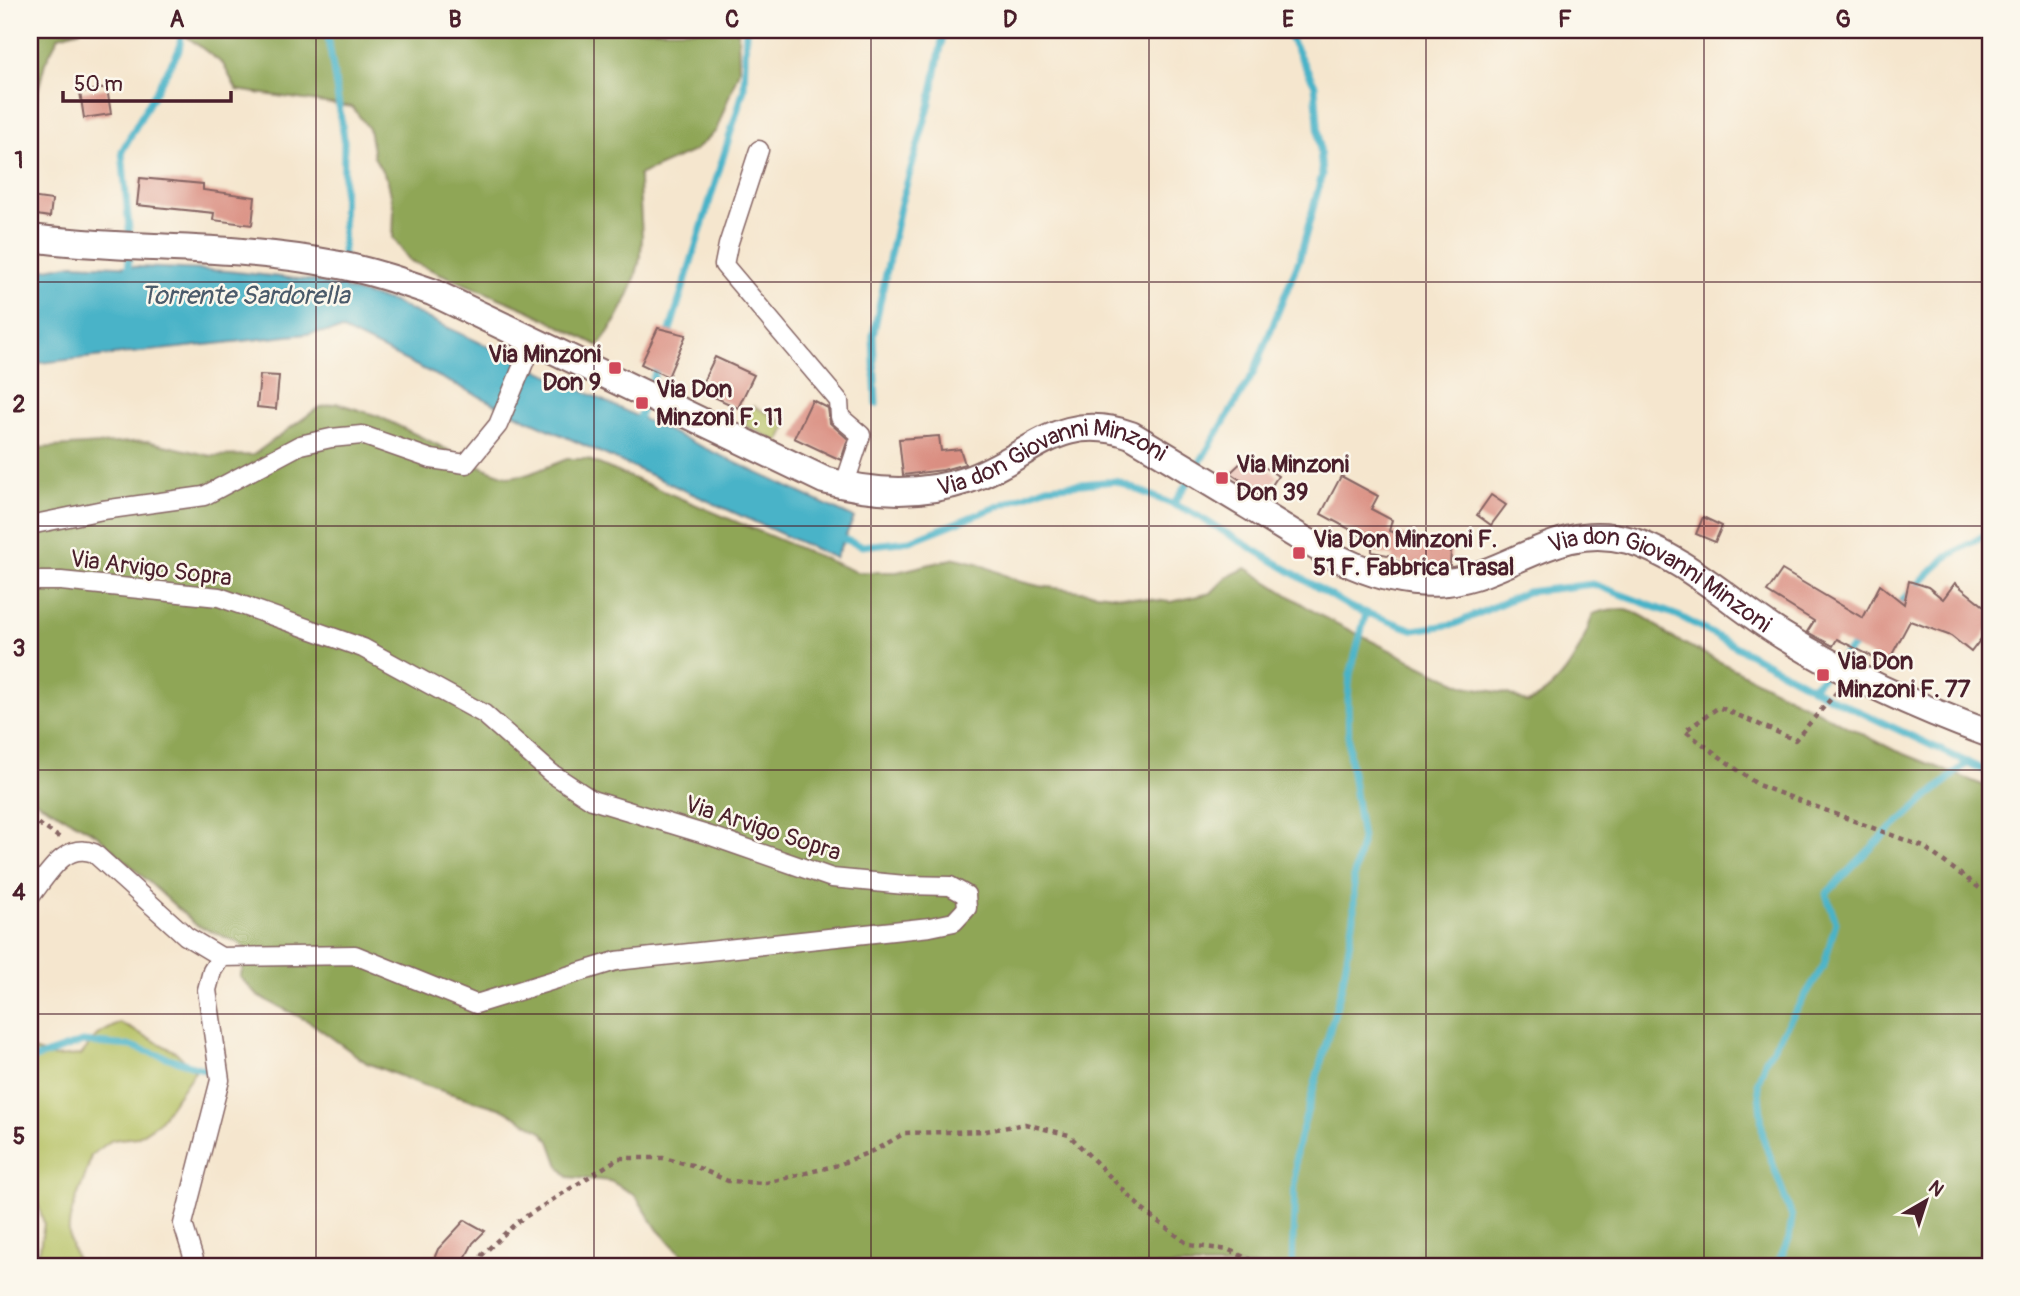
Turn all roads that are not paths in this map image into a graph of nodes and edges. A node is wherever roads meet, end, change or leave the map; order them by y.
1 (759, 150) dead end
2 (30, 238) edge
3 (531, 346) junction
4 (844, 486) junction
5 (30, 525) edge
6 (30, 581) edge
7 (1990, 734) edge
8 (30, 897) edge
9 (221, 957) junction
10 (196, 1266) edge

1 - 4 street
2 - 3 main road, Via don Giovanni Minzoni
3 - 4 main road, Via don Giovanni Minzoni
3 - 5 street, Via Arvigo Sopra
4 - 7 main road, Via don Giovanni Minzoni
6 - 9 street, Via Arvigo Sopra
8 - 9 street
9 - 10 street

